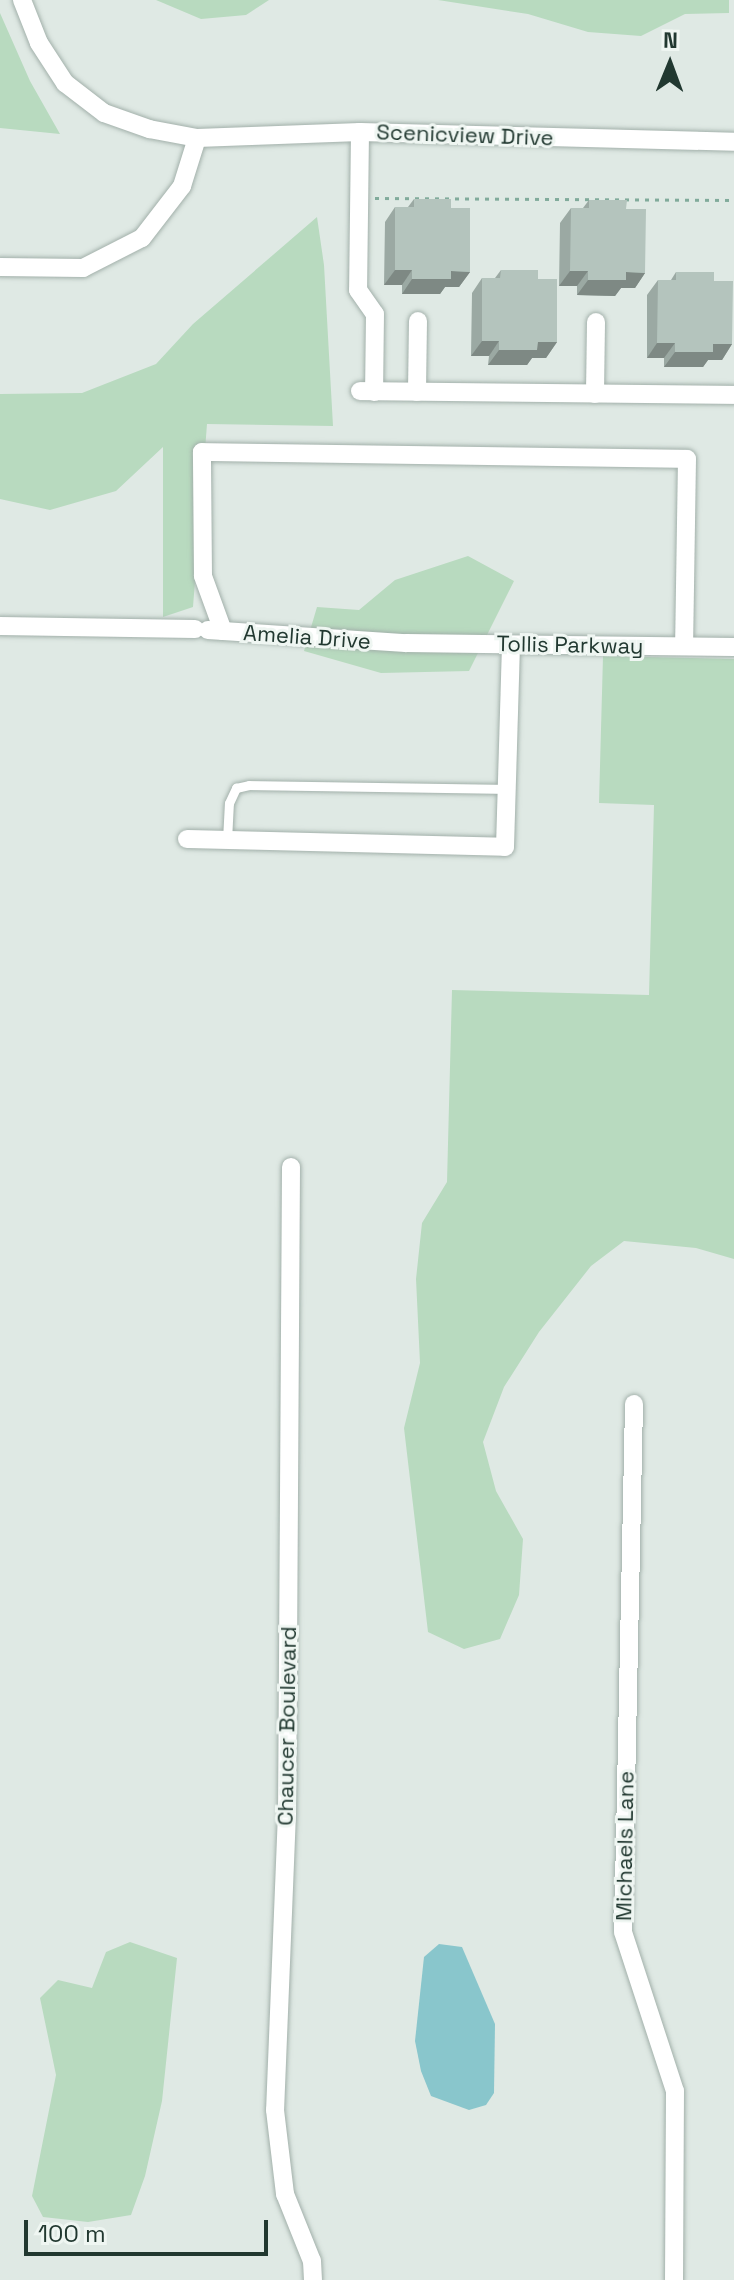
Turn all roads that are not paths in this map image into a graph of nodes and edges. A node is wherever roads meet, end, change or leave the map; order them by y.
1 (22, 0) edge
2 (360, 132) junction
3 (197, 138) junction
4 (734, 142) edge
5 (0, 267) edge
6 (418, 321) dead end
7 (596, 322) dead end
8 (417, 392) junction
9 (595, 394) junction
10 (734, 395) edge
11 (0, 626) edge
12 (209, 630) junction
13 (406, 643) joint
14 (511, 645) junction
15 (684, 646) junction
16 (734, 647) edge
17 (507, 789) junction
18 (187, 839) dead end
19 (227, 840) junction
20 (291, 1167) dead end
21 (634, 1404) dead end
22 (313, 2280) edge
23 (674, 2280) edge

1 - 3 street, Scenicview Drive
2 - 3 street, Scenicview Drive
2 - 4 street, Scenicview Drive
2 - 8 street
3 - 5 street
6 - 8 street
7 - 9 street
8 - 9 street
9 - 10 street
11 - 12 street, Amelia Drive
12 - 13 street, Amelia Drive
12 - 15 street
13 - 14 street, Tollis Parkway
14 - 15 street, Tollis Parkway
14 - 17 street
15 - 16 street, Tollis Parkway
17 - 19 lane
17 - 19 street
18 - 19 street
20 - 22 street, Chaucer Boulevard
21 - 23 street, Michaels Lane

